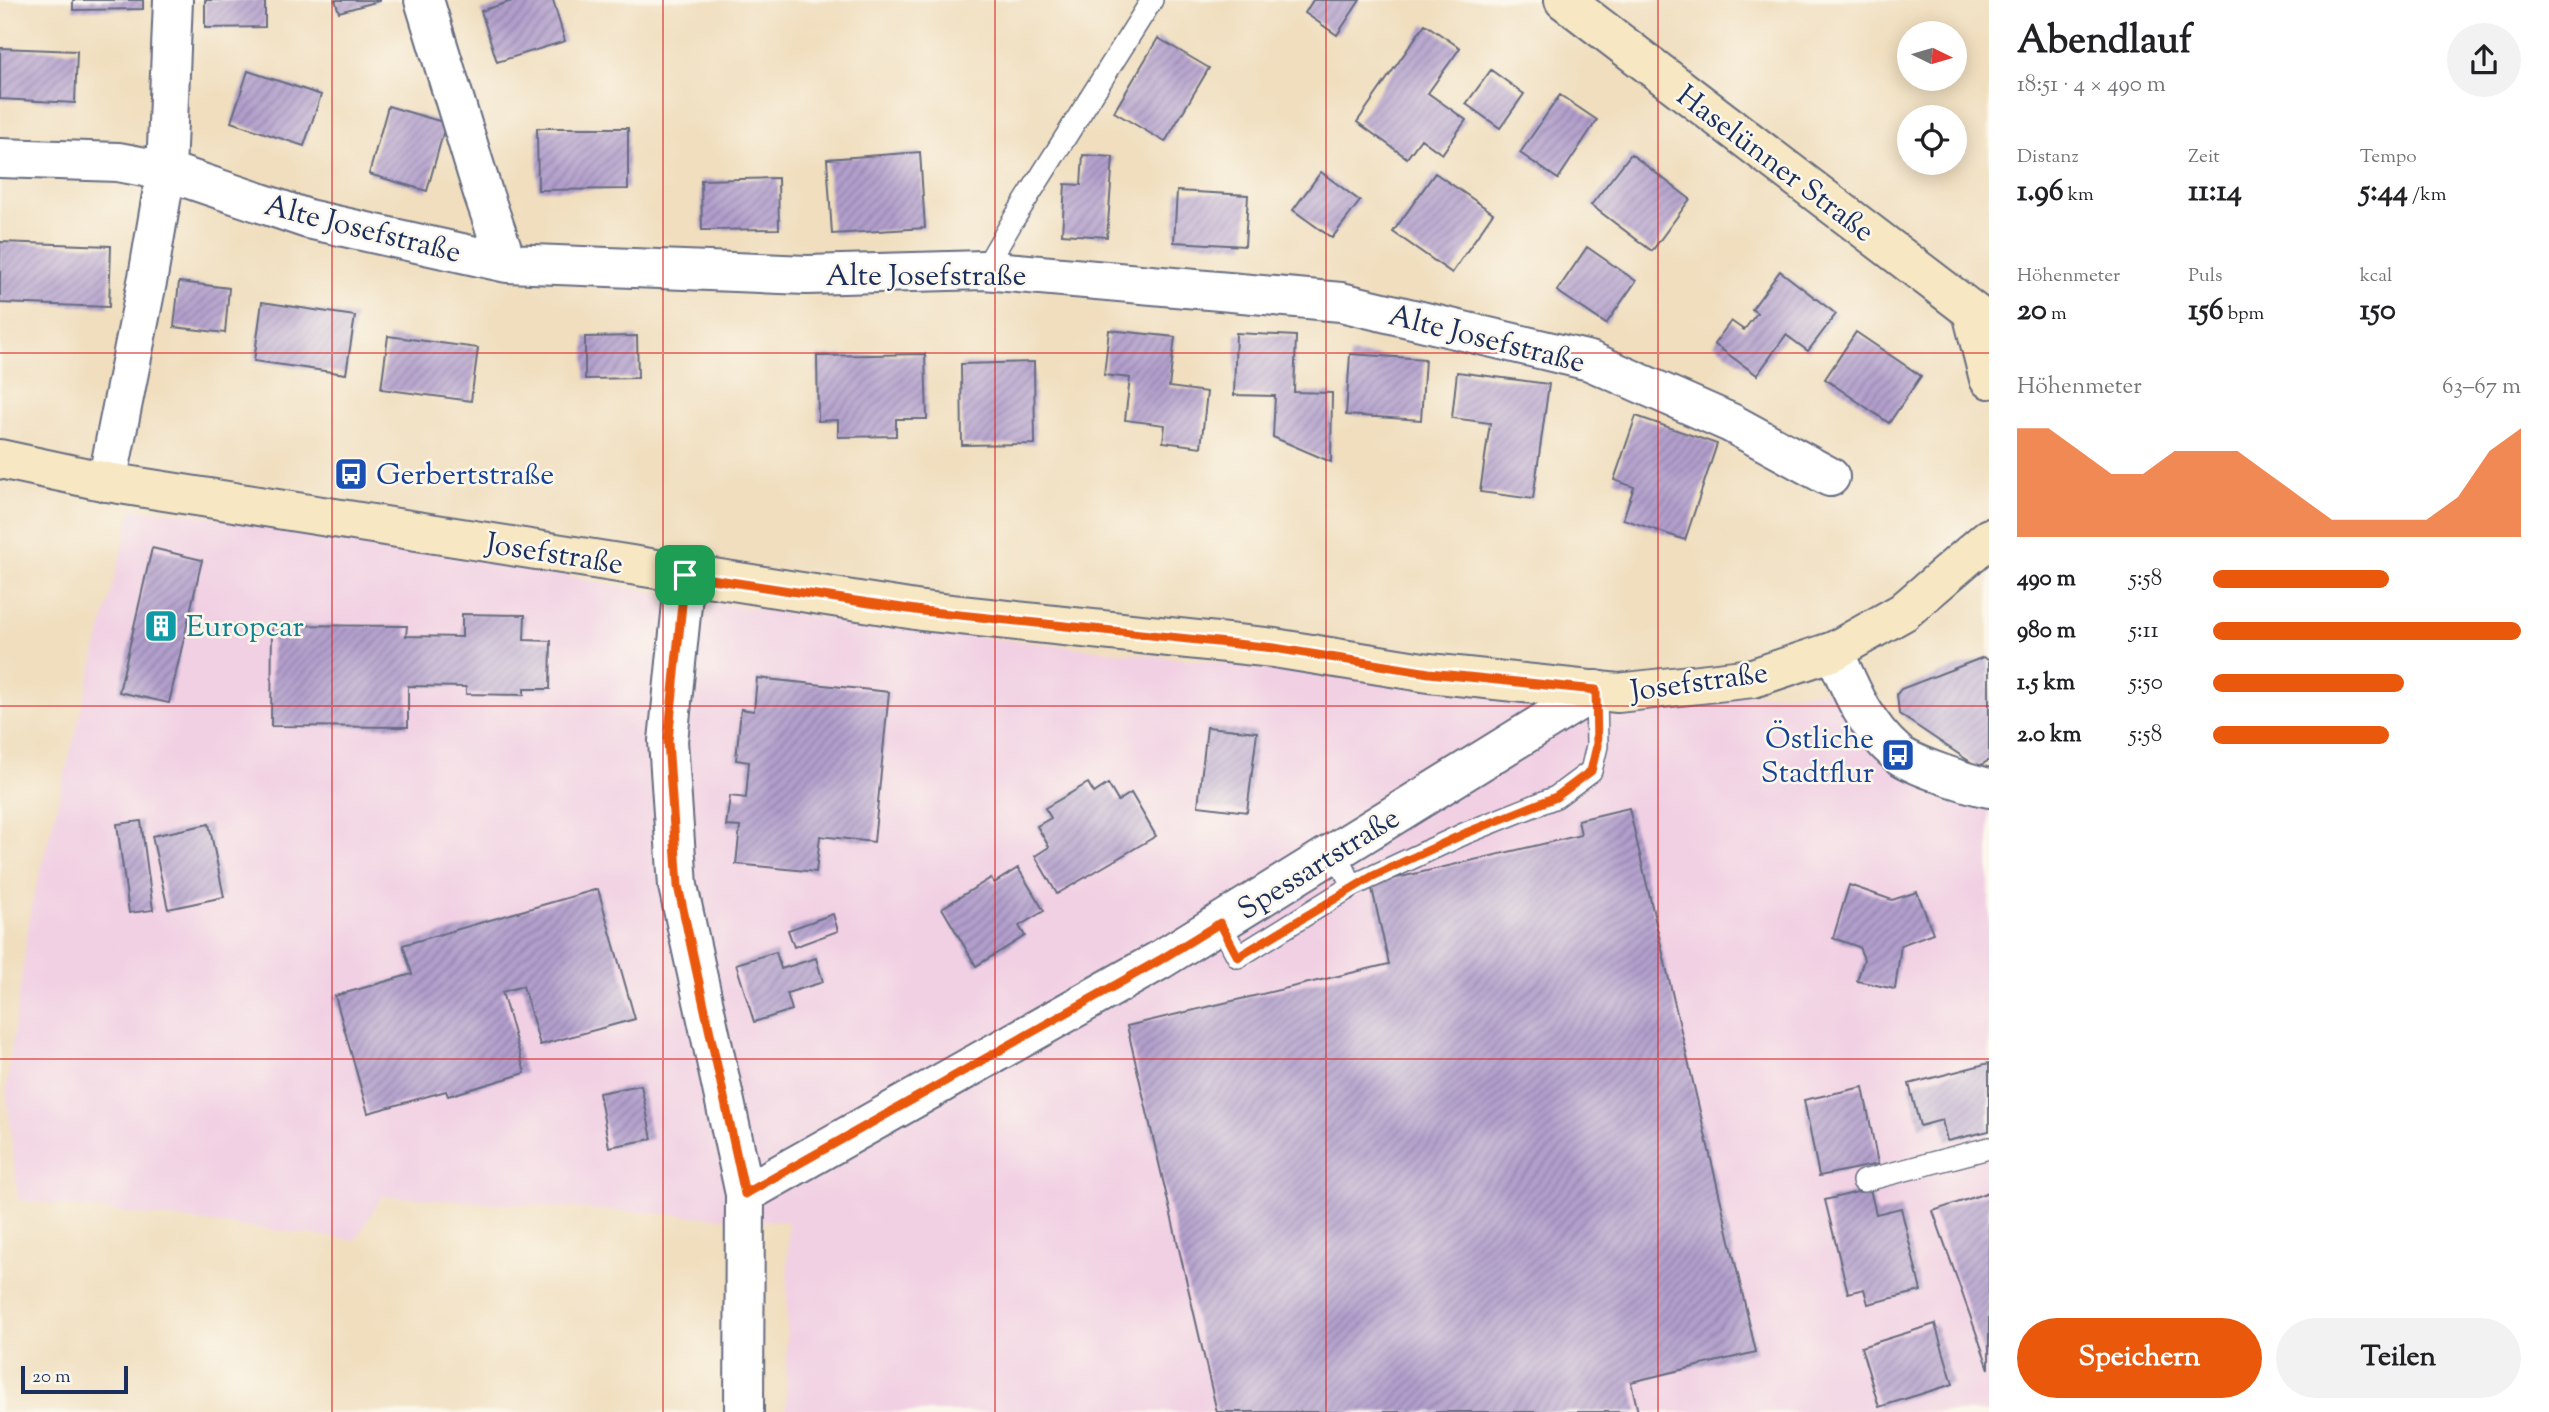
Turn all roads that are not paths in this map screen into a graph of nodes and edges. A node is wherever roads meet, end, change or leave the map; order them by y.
1 (173, 0) edge
2 (424, 0) edge
3 (1152, 0) edge
4 (1564, 0) edge
5 (0, 158) edge
6 (166, 171) junction
7 (507, 263) junction
8 (984, 270) junction
9 (1981, 318) edge
10 (1989, 379) edge
11 (0, 458) edge
12 (1830, 477) dead end
13 (107, 482) junction
14 (1989, 538) edge
15 (685, 575) junction
16 (1835, 651) junction
17 (1596, 690) junction
18 (1989, 789) edge
19 (1336, 852) junction
20 (1352, 886) junction
21 (1220, 923) junction
22 (1989, 1148) edge
23 (1863, 1181) dead end
24 (745, 1194) junction
25 (744, 1412) edge

1 - 6 street
2 - 7 street
3 - 8 lane
4 - 9 street, Haselünner Straße
5 - 6 street, Alte Josefstraße
6 - 7 street, Alte Josefstraße
6 - 13 street
7 - 8 street, Alte Josefstraße
8 - 12 street, Alte Josefstraße
9 - 10 street
11 - 13 street, Josefstraße
13 - 15 street, Josefstraße
14 - 16 street, Josefstraße
15 - 17 street, Josefstraße
15 - 24 street
16 - 17 street, Josefstraße
16 - 18 street
17 - 19 street, Spessartstraße
17 - 20 lane
19 - 20 lane
19 - 21 street, Spessartstraße
20 - 21 lane
21 - 24 street, Spessartstraße
22 - 23 lane
24 - 25 street

